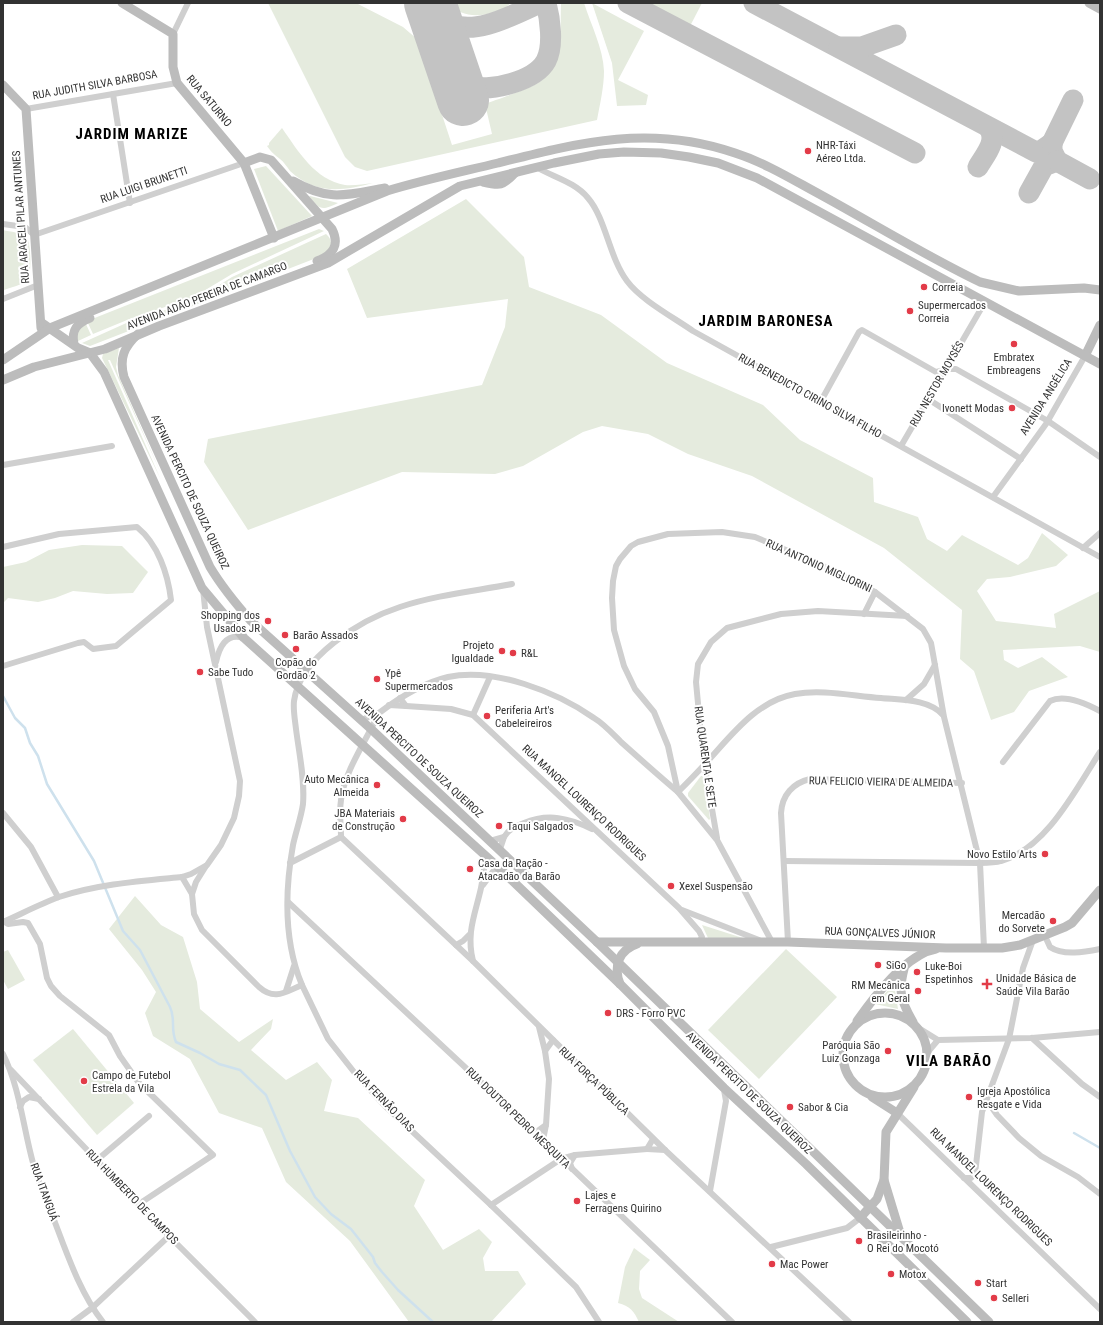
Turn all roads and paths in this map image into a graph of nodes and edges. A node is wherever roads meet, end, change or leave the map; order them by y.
1 (122, 3) edge
2 (188, 3) edge
3 (1089, 3) edge
4 (132, 6) edge
5 (1100, 9) edge
6 (173, 34) junction
7 (177, 83) junction
8 (3, 85) edge
9 (113, 94) junction
10 (26, 109) junction
11 (260, 157) junction
12 (244, 162) junction
13 (554, 163) junction
14 (536, 167) junction
15 (250, 176) junction
16 (551, 176) junction
17 (288, 179) junction
18 (414, 183) junction
19 (130, 202) junction
20 (322, 218) junction
21 (3, 224) edge
22 (304, 226) junction
23 (332, 229) junction
24 (34, 235) junction
25 (274, 238) junction
26 (256, 246) junction
27 (38, 285) junction
28 (1100, 290) edge
29 (236, 297) junction
30 (3, 299) edge
31 (985, 302) junction
32 (42, 323) junction
33 (1100, 325) edge
34 (50, 328) junction
35 (138, 334) junction
36 (37, 338) junction
37 (74, 344) junction
38 (90, 353) junction
39 (1085, 356) junction
40 (72, 358) junction
41 (3, 360) edge
42 (1100, 364) edge
43 (946, 368) junction
44 (102, 369) junction
45 (3, 380) edge
46 (928, 399) junction
47 (821, 401) junction
48 (1048, 421) junction
49 (112, 446) dead end
50 (901, 446) junction
51 (1100, 457) edge
52 (1021, 459) junction
53 (3, 465) edge
54 (993, 497) junction
55 (1100, 533) edge
56 (3, 547) edge
57 (1083, 548) junction
58 (1100, 557) edge
59 (512, 584) dead end
60 (202, 588) junction
61 (875, 592) junction
62 (864, 614) junction
63 (909, 617) junction
64 (244, 638) junction
65 (312, 662) junction
66 (216, 663) junction
67 (297, 663) junction
68 (935, 665) junction
69 (3, 666) edge
70 (306, 671) junction
71 (490, 676) junction
72 (298, 686) junction
73 (400, 698) junction
74 (906, 700) junction
75 (389, 705) junction
76 (406, 706) junction
77 (1100, 711) edge
78 (379, 713) junction
79 (473, 715) junction
80 (944, 717) junction
81 (361, 720) junction
82 (371, 729) junction
83 (363, 746) junction
84 (1100, 752) edge
85 (1003, 762) dead end
86 (705, 764) junction
87 (962, 783) junction
88 (678, 792) junction
89 (575, 811) junction
90 (3, 813) edge
91 (569, 821) junction
92 (597, 832) junction
93 (341, 837) junction
94 (504, 837) junction
95 (717, 840) junction
96 (490, 841) junction
97 (500, 849) junction
98 (486, 857) junction
99 (784, 861) junction
100 (290, 863) junction
101 (980, 863) junction
102 (207, 865) junction
103 (496, 866) junction
104 (182, 877) junction
105 (481, 888) junction
106 (1100, 890) edge
107 (192, 894) junction
108 (58, 897) junction
109 (288, 902) junction
110 (554, 902) junction
111 (678, 908) junction
112 (303, 916) junction
113 (289, 921) junction
114 (3, 922) edge
115 (469, 935) junction
116 (1045, 936) junction
117 (1033, 940) junction
118 (597, 942) junction
119 (699, 942) junction
120 (767, 942) junction
121 (788, 942) junction
122 (639, 943) junction
123 (456, 945) junction
124 (946, 948) junction
125 (984, 948) junction
126 (1100, 949) edge
127 (473, 961) junction
128 (618, 962) junction
129 (294, 966) junction
130 (904, 969) junction
131 (302, 985) junction
132 (621, 985) junction
133 (286, 992) junction
134 (539, 1027) junction
135 (916, 1027) junction
136 (851, 1031) junction
137 (1100, 1032) edge
138 (1032, 1038) junction
139 (1009, 1039) junction
140 (553, 1040) junction
141 (938, 1040) junction
142 (545, 1051) junction
143 (927, 1053) junction
144 (3, 1054) edge
145 (11, 1070) junction
146 (920, 1078) junction
147 (724, 1088) junction
148 (859, 1088) junction
149 (1100, 1097) edge
150 (39, 1099) junction
151 (986, 1099) junction
152 (20, 1107) junction
153 (897, 1114) junction
154 (149, 1116) dead end
155 (546, 1125) junction
156 (535, 1132) junction
157 (653, 1138) junction
158 (543, 1140) junction
159 (648, 1149) junction
160 (665, 1150) junction
161 (575, 1154) junction
162 (561, 1159) junction
163 (97, 1160) junction
164 (573, 1170) junction
165 (964, 1178) junction
166 (884, 1180) junction
167 (710, 1191) junction
168 (1100, 1194) edge
169 (139, 1204) junction
170 (491, 1205) junction
171 (871, 1206) junction
172 (860, 1218) junction
173 (169, 1236) junction
174 (902, 1238) junction
175 (771, 1248) junction
176 (92, 1308) junction
177 (1100, 1308) edge
178 (73, 1322) edge
179 (103, 1322) edge
180 (255, 1322) edge
181 (599, 1322) edge
182 (732, 1322) edge
183 (849, 1322) edge
184 (967, 1322) edge
185 (989, 1322) edge

1 - 4 main road
2 - 6 street, RUA SATURNO
3 - 5 main road
4 - 6 main road
6 - 7 main road, RUA SATURNO
7 - 9 street, RUA JUDITH SILVA BARBOSA
7 - 12 main road, RUA SATURNO
8 - 10 main road, RUA JUDITH SILVA BARBOSA
9 - 10 street, RUA JUDITH SILVA BARBOSA
9 - 19 street
10 - 24 main road, RUA ARACELI PILAR ANTUNES
11 - 12 main road, RUA LUIGI BRUNETTI
11 - 15 main road
11 - 17 main road
12 - 15 main road, RUA SATURNO
12 - 19 street, RUA LUIGI BRUNETTI
13 - 14 main road, AVENIDA ADÃO PEREIRA DE CAMARGO
13 - 16 street
13 - 31 main road, AVENIDA ADÃO PEREIRA DE CAMARGO
14 - 16 street, RUA BENEDICTO CIRINO SILVA FILHO
14 - 29 main road, AVENIDA ADÃO PEREIRA DE CAMARGO
15 - 25 main road, RUA SATURNO
16 - 47 street, RUA BENEDICTO CIRINO SILVA FILHO
17 - 18 main road
17 - 20 main road
18 - 20 main road
18 - 28 main road
19 - 24 street, RUA LUIGI BRUNETTI
20 - 22 main road
20 - 23 main road
21 - 24 street
22 - 23 main road
22 - 25 main road
23 - 29 main road
24 - 27 main road, RUA ARACELI PILAR ANTUNES
25 - 26 main road
26 - 34 main road
26 - 37 main road
27 - 30 street
27 - 32 main road, RUA ARACELI PILAR ANTUNES
29 - 35 main road, AVENIDA ADÃO PEREIRA DE CAMARGO
31 - 39 main road, AVENIDA ADÃO PEREIRA DE CAMARGO
31 - 43 street, RUA NESTOR MOYSÉS
32 - 34 main road
32 - 36 main road, RUA ARACELI PILAR ANTUNES
33 - 39 main road, AVENIDA ANGÉLICA
34 - 36 main road
34 - 37 main road
35 - 38 main road, AVENIDA ADÃO PEREIRA DE CAMARGO
35 - 67 main road, AVENIDA PERCITO DE SOUZA QUEIROZ
36 - 41 main road
37 - 38 main road
38 - 40 main road, AVENIDA ADÃO PEREIRA DE CAMARGO
38 - 44 main road, AVENIDA PERCITO DE SOUZA QUEIROZ
39 - 42 main road, AVENIDA ADÃO PEREIRA DE CAMARGO
39 - 48 street, AVENIDA ANGÉLICA
40 - 44 main road
40 - 45 main road, AVENIDA ADÃO PEREIRA DE CAMARGO
43 - 46 street, RUA NESTOR MOYSÉS
43 - 47 street
43 - 48 street
44 - 60 main road, AVENIDA PERCITO DE SOUZA QUEIROZ
46 - 50 street, RUA NESTOR MOYSÉS
46 - 52 street
47 - 50 street, RUA BENEDICTO CIRINO SILVA FILHO
48 - 51 street
48 - 52 street, AVENIDA ANGÉLICA
49 - 53 street
50 - 54 street, RUA BENEDICTO CIRINO SILVA FILHO
52 - 54 street, AVENIDA ANGÉLICA
54 - 57 street, RUA BENEDICTO CIRINO SILVA FILHO
55 - 57 street
56 - 69 street
57 - 58 street, RUA BENEDICTO CIRINO SILVA FILHO
59 - 65 street, RUA FERNÃO DIAS
60 - 64 main road, AVENIDA PERCITO DE SOUZA QUEIROZ
60 - 66 street
61 - 62 street
61 - 63 street, RUA ANTONIO MIGLIORINI
61 - 88 street, RUA ANTONIO MIGLIORINI
62 - 63 street, RUA QUARENTA E SETE
62 - 86 street, RUA QUARENTA E SETE
63 - 68 street, RUA ANTONIO MIGLIORINI
64 - 66 street
64 - 72 main road, AVENIDA PERCITO DE SOUZA QUEIROZ
65 - 67 street
65 - 70 street, RUA FERNÃO DIAS
66 - 102 street
67 - 70 main road, AVENIDA PERCITO DE SOUZA QUEIROZ
68 - 74 street
68 - 80 street, RUA ANTONIO MIGLIORINI
70 - 72 street, RUA FERNÃO DIAS
70 - 81 main road, AVENIDA PERCITO DE SOUZA QUEIROZ
71 - 73 street
71 - 79 street
71 - 88 street
72 - 83 main road, AVENIDA PERCITO DE SOUZA QUEIROZ
72 - 100 street, RUA FERNÃO DIAS
73 - 75 street
73 - 76 street
74 - 80 street
74 - 86 street
75 - 76 street, RUA MANOEL LOURENÇO RODRIGUES
75 - 78 street
76 - 79 street, RUA MANOEL LOURENÇO RODRIGUES
77 - 85 street
78 - 81 street
78 - 82 street
79 - 89 street, RUA MANOEL LOURENÇO RODRIGUES
80 - 87 street, RUA ANTONIO MIGLIORINI
81 - 82 main road, AVENIDA PERCITO DE SOUZA QUEIROZ
82 - 83 street
82 - 96 main road, AVENIDA PERCITO DE SOUZA QUEIROZ
83 - 93 street
83 - 98 main road, AVENIDA PERCITO DE SOUZA QUEIROZ
84 - 101 street
86 - 88 street
86 - 95 street, RUA QUARENTA E SETE
87 - 99 street, RUA FELICIO VIEIRA DE ALMEIDA
87 - 101 street, RUA ANTONIO MIGLIORINI
88 - 95 street
89 - 91 street
89 - 92 street, RUA MANOEL LOURENÇO RODRIGUES
90 - 108 street
91 - 92 street
91 - 94 street
92 - 111 street, RUA MANOEL LOURENÇO RODRIGUES
93 - 100 street
93 - 123 street, RUA FORÇA PÚBLICA
94 - 96 street
94 - 97 street
95 - 120 street
96 - 97 main road, AVENIDA PERCITO DE SOUZA QUEIROZ
97 - 110 main road, AVENIDA PERCITO DE SOUZA QUEIROZ
98 - 103 main road, AVENIDA PERCITO DE SOUZA QUEIROZ
98 - 105 street
99 - 101 street
99 - 121 street, RUA FELICIO VIEIRA DE ALMEIDA
100 - 109 street, RUA FERNÃO DIAS
101 - 125 street, RUA ANTONIO MIGLIORINI
102 - 104 street
102 - 107 street
103 - 105 street
103 - 110 main road
103 - 132 main road, AVENIDA PERCITO DE SOUZA QUEIROZ
104 - 107 street
104 - 108 street
105 - 115 street
106 - 116 main road, RUA GONÇALVES JÚNIOR
107 - 133 street
108 - 114 street
109 - 112 street, RUA DOUTOR PEDRO MESQUITA
109 - 113 street, RUA FERNÃO DIAS
110 - 118 main road, AVENIDA PERCITO DE SOUZA QUEIROZ
111 - 119 street, RUA MANOEL LOURENÇO RODRIGUES
111 - 120 street, RUA MANOEL LOURENÇO RODRIGUES
112 - 113 street
112 - 156 street, RUA DOUTOR PEDRO MESQUITA
113 - 129 street, RUA FERNÃO DIAS
114 - 169 street
115 - 123 street
115 - 127 street
116 - 117 main road, RUA GONÇALVES JÚNIOR
116 - 126 street
117 - 125 main road, RUA GONÇALVES JÚNIOR
117 - 139 street
118 - 122 main road, RUA GONÇALVES JÚNIOR
118 - 128 main road, AVENIDA PERCITO DE SOUZA QUEIROZ
119 - 120 main road, RUA GONÇALVES JÚNIOR
119 - 122 main road, RUA GONÇALVES JÚNIOR
120 - 121 main road, RUA GONÇALVES JÚNIOR
121 - 124 main road, RUA GONÇALVES JÚNIOR
122 - 128 main road
123 - 127 street, RUA FORÇA PÚBLICA
124 - 125 main road, RUA GONÇALVES JÚNIOR
124 - 130 main road
127 - 134 street, RUA FORÇA PÚBLICA
128 - 132 main road
128 - 171 main road, AVENIDA PERCITO DE SOUZA QUEIROZ
129 - 131 street, RUA FERNÃO DIAS
129 - 133 street
130 - 135 main road
130 - 136 main road
131 - 133 street
131 - 170 street, RUA FERNÃO DIAS
132 - 147 main road, AVENIDA PERCITO DE SOUZA QUEIROZ
134 - 140 street, RUA FORÇA PÚBLICA
134 - 142 street
135 - 136 main road
135 - 141 street
135 - 143 main road
136 - 148 main road
137 - 138 street
138 - 139 street
138 - 149 street
139 - 141 street
139 - 151 street
140 - 142 street
140 - 157 street, RUA FORÇA PÚBLICA
141 - 143 street
142 - 155 street
143 - 146 main road
144 - 145 street, RUA ITANGUÁ
145 - 150 street, RUA HUMBERTO DE CAMPOS
145 - 152 street, RUA ITANGUÁ
146 - 148 main road
146 - 153 main road
147 - 167 street
147 - 172 main road, AVENIDA PERCITO DE SOUZA QUEIROZ
148 - 153 main road, RUA MANOEL LOURENÇO RODRIGUES
150 - 152 street
150 - 163 street, RUA HUMBERTO DE CAMPOS
151 - 165 street
151 - 168 street
152 - 176 street, RUA ITANGUÁ
153 - 165 street, RUA MANOEL LOURENÇO RODRIGUES
153 - 166 main road
154 - 163 street
155 - 156 street
155 - 158 street
156 - 158 street, RUA DOUTOR PEDRO MESQUITA
157 - 159 street
157 - 160 street, RUA FORÇA PÚBLICA
158 - 162 street, RUA DOUTOR PEDRO MESQUITA
159 - 160 street
159 - 161 street
160 - 167 street, RUA FORÇA PÚBLICA
161 - 162 street
161 - 164 street
162 - 164 street, RUA DOUTOR PEDRO MESQUITA
162 - 170 street
163 - 169 street, RUA HUMBERTO DE CAMPOS
164 - 182 street, RUA DOUTOR PEDRO MESQUITA
165 - 177 street, RUA MANOEL LOURENÇO RODRIGUES
166 - 171 main road
166 - 174 main road
167 - 175 street, RUA FORÇA PÚBLICA
169 - 173 street, RUA HUMBERTO DE CAMPOS
170 - 181 street, RUA FERNÃO DIAS
171 - 172 main road
171 - 174 main road, AVENIDA PERCITO DE SOUZA QUEIROZ
172 - 175 street
172 - 184 main road, AVENIDA PERCITO DE SOUZA QUEIROZ
173 - 176 street
173 - 180 street, RUA HUMBERTO DE CAMPOS
174 - 185 main road, AVENIDA PERCITO DE SOUZA QUEIROZ
175 - 183 street, RUA FORÇA PÚBLICA
176 - 178 street
176 - 179 street, RUA ITANGUÁ

